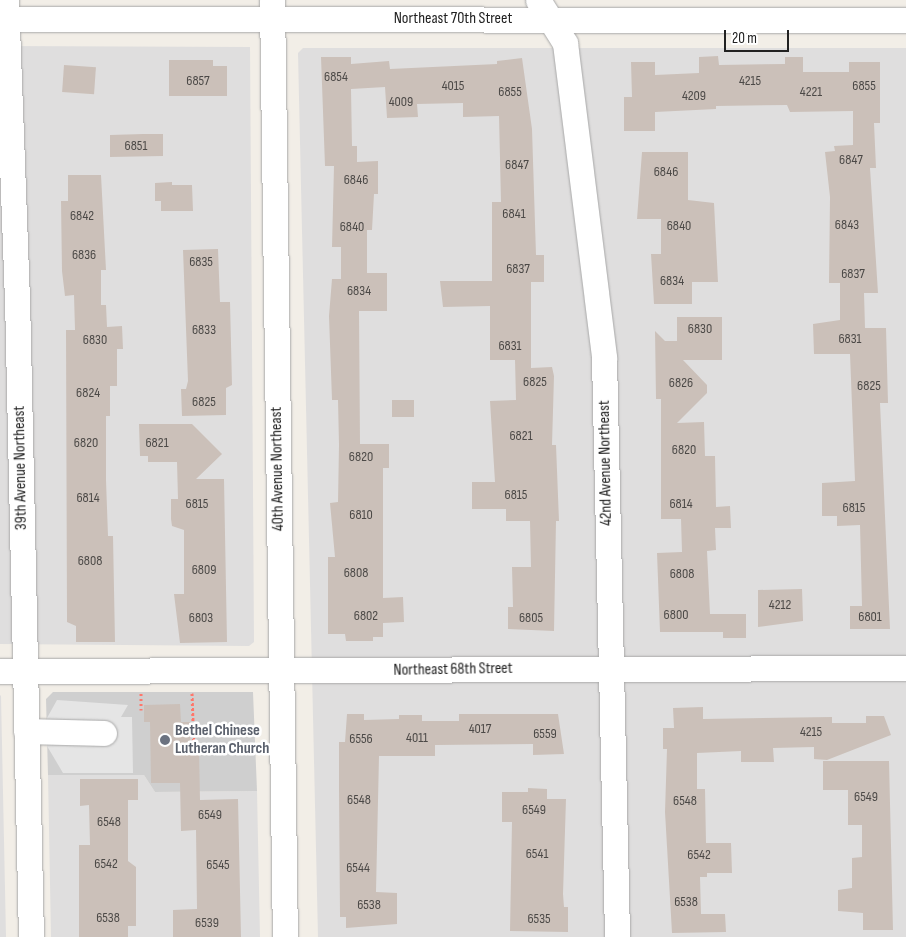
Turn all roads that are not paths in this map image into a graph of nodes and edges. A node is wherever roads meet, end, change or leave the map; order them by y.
1 (272, 10) edge
2 (544, 10) edge
3 (796, 10) edge
4 (5, 12) edge
5 (906, 20) edge
6 (611, 668) junction
7 (906, 668) edge
8 (0, 671) edge
9 (25, 671) junction
10 (280, 671) junction
11 (26, 731) junction
12 (104, 733) dead end
13 (31, 937) edge
14 (285, 937) edge
15 (617, 937) edge

1 - 2 street, Northeast 70th Street
1 - 4 street, Northeast 70th Street
1 - 10 street, 40th Avenue Northeast
2 - 3 street, Northeast 70th Street
2 - 6 street, 42nd Avenue Northeast
3 - 5 street, Northeast 70th Street
4 - 9 street, 39th Avenue Northeast
6 - 7 street, Northeast 68th Street
6 - 10 street, Northeast 68th Street
6 - 15 street, 42nd Avenue Northeast
8 - 9 street, Northeast 68th Street
9 - 10 street, Northeast 68th Street
9 - 11 street, 39th Avenue Northeast
10 - 14 street, 40th Avenue Northeast
11 - 12 street
11 - 13 street, 39th Avenue Northeast

